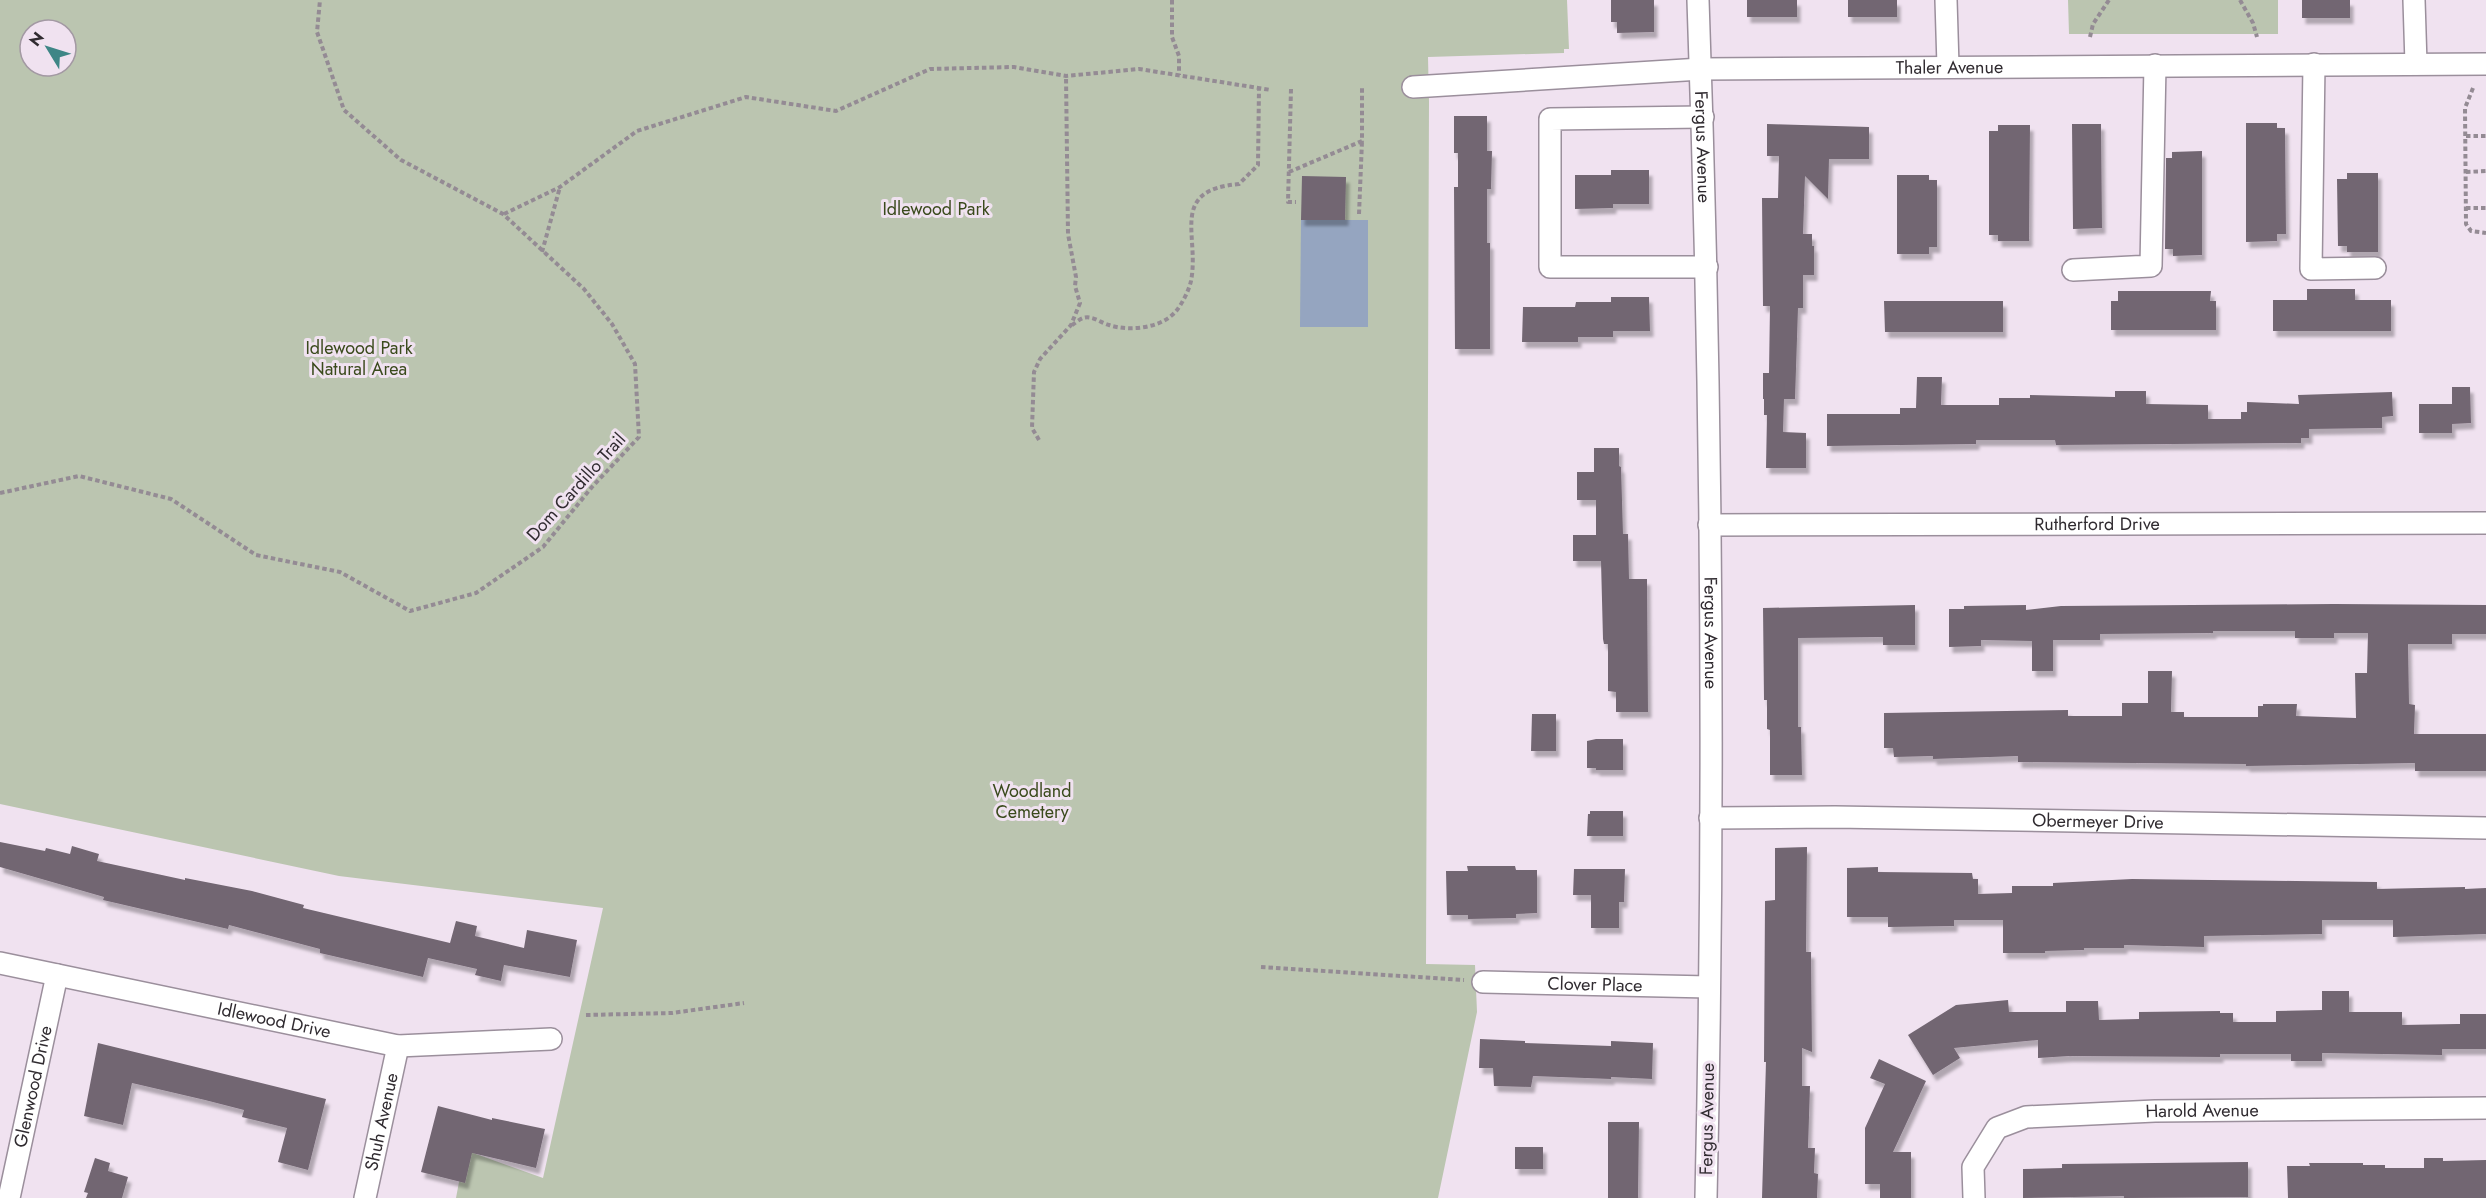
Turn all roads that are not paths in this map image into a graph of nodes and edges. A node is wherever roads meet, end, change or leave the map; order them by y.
1 (1698, 0) edge
2 (1946, 0) edge
3 (2414, 0) edge
4 (2314, 64) junction
5 (2416, 64) junction
6 (2486, 64) edge
7 (2155, 65) junction
8 (1948, 66) junction
9 (1701, 69) junction
10 (1413, 87) dead end
11 (1703, 117) junction
12 (1707, 267) junction
13 (2375, 268) dead end
14 (2073, 270) dead end
15 (2486, 523) edge
16 (1709, 525) junction
17 (1710, 818) junction
18 (2486, 828) edge
19 (0, 963) edge
20 (57, 975) junction
21 (1483, 982) road end
22 (1709, 987) junction
23 (551, 1039) dead end
24 (398, 1046) junction
25 (2486, 1108) edge
26 (9, 1198) edge
27 (365, 1198) edge
28 (1706, 1198) edge
29 (1974, 1198) edge

1 - 9 street, Fergus Avenue
2 - 8 street
3 - 5 street
4 - 5 street, Thaler Avenue
4 - 7 street, Thaler Avenue
4 - 13 street
5 - 6 street, Thaler Avenue
7 - 8 street, Thaler Avenue
7 - 14 street
8 - 9 street, Thaler Avenue
9 - 10 street, Thaler Avenue
9 - 11 street, Fergus Avenue
11 - 12 street, Fergus Avenue
11 - 12 street
12 - 16 street, Fergus Avenue
15 - 16 street, Rutherford Drive
16 - 17 street, Fergus Avenue
17 - 18 street, Obermeyer Drive
17 - 22 street, Fergus Avenue
19 - 20 street, Idlewood Drive
20 - 24 street, Idlewood Drive
20 - 26 street, Glenwood Drive
21 - 22 street, Clover Place
22 - 28 street, Fergus Avenue
23 - 24 street, Idlewood Drive
24 - 27 street, Shuh Avenue
25 - 29 street, Harold Avenue

